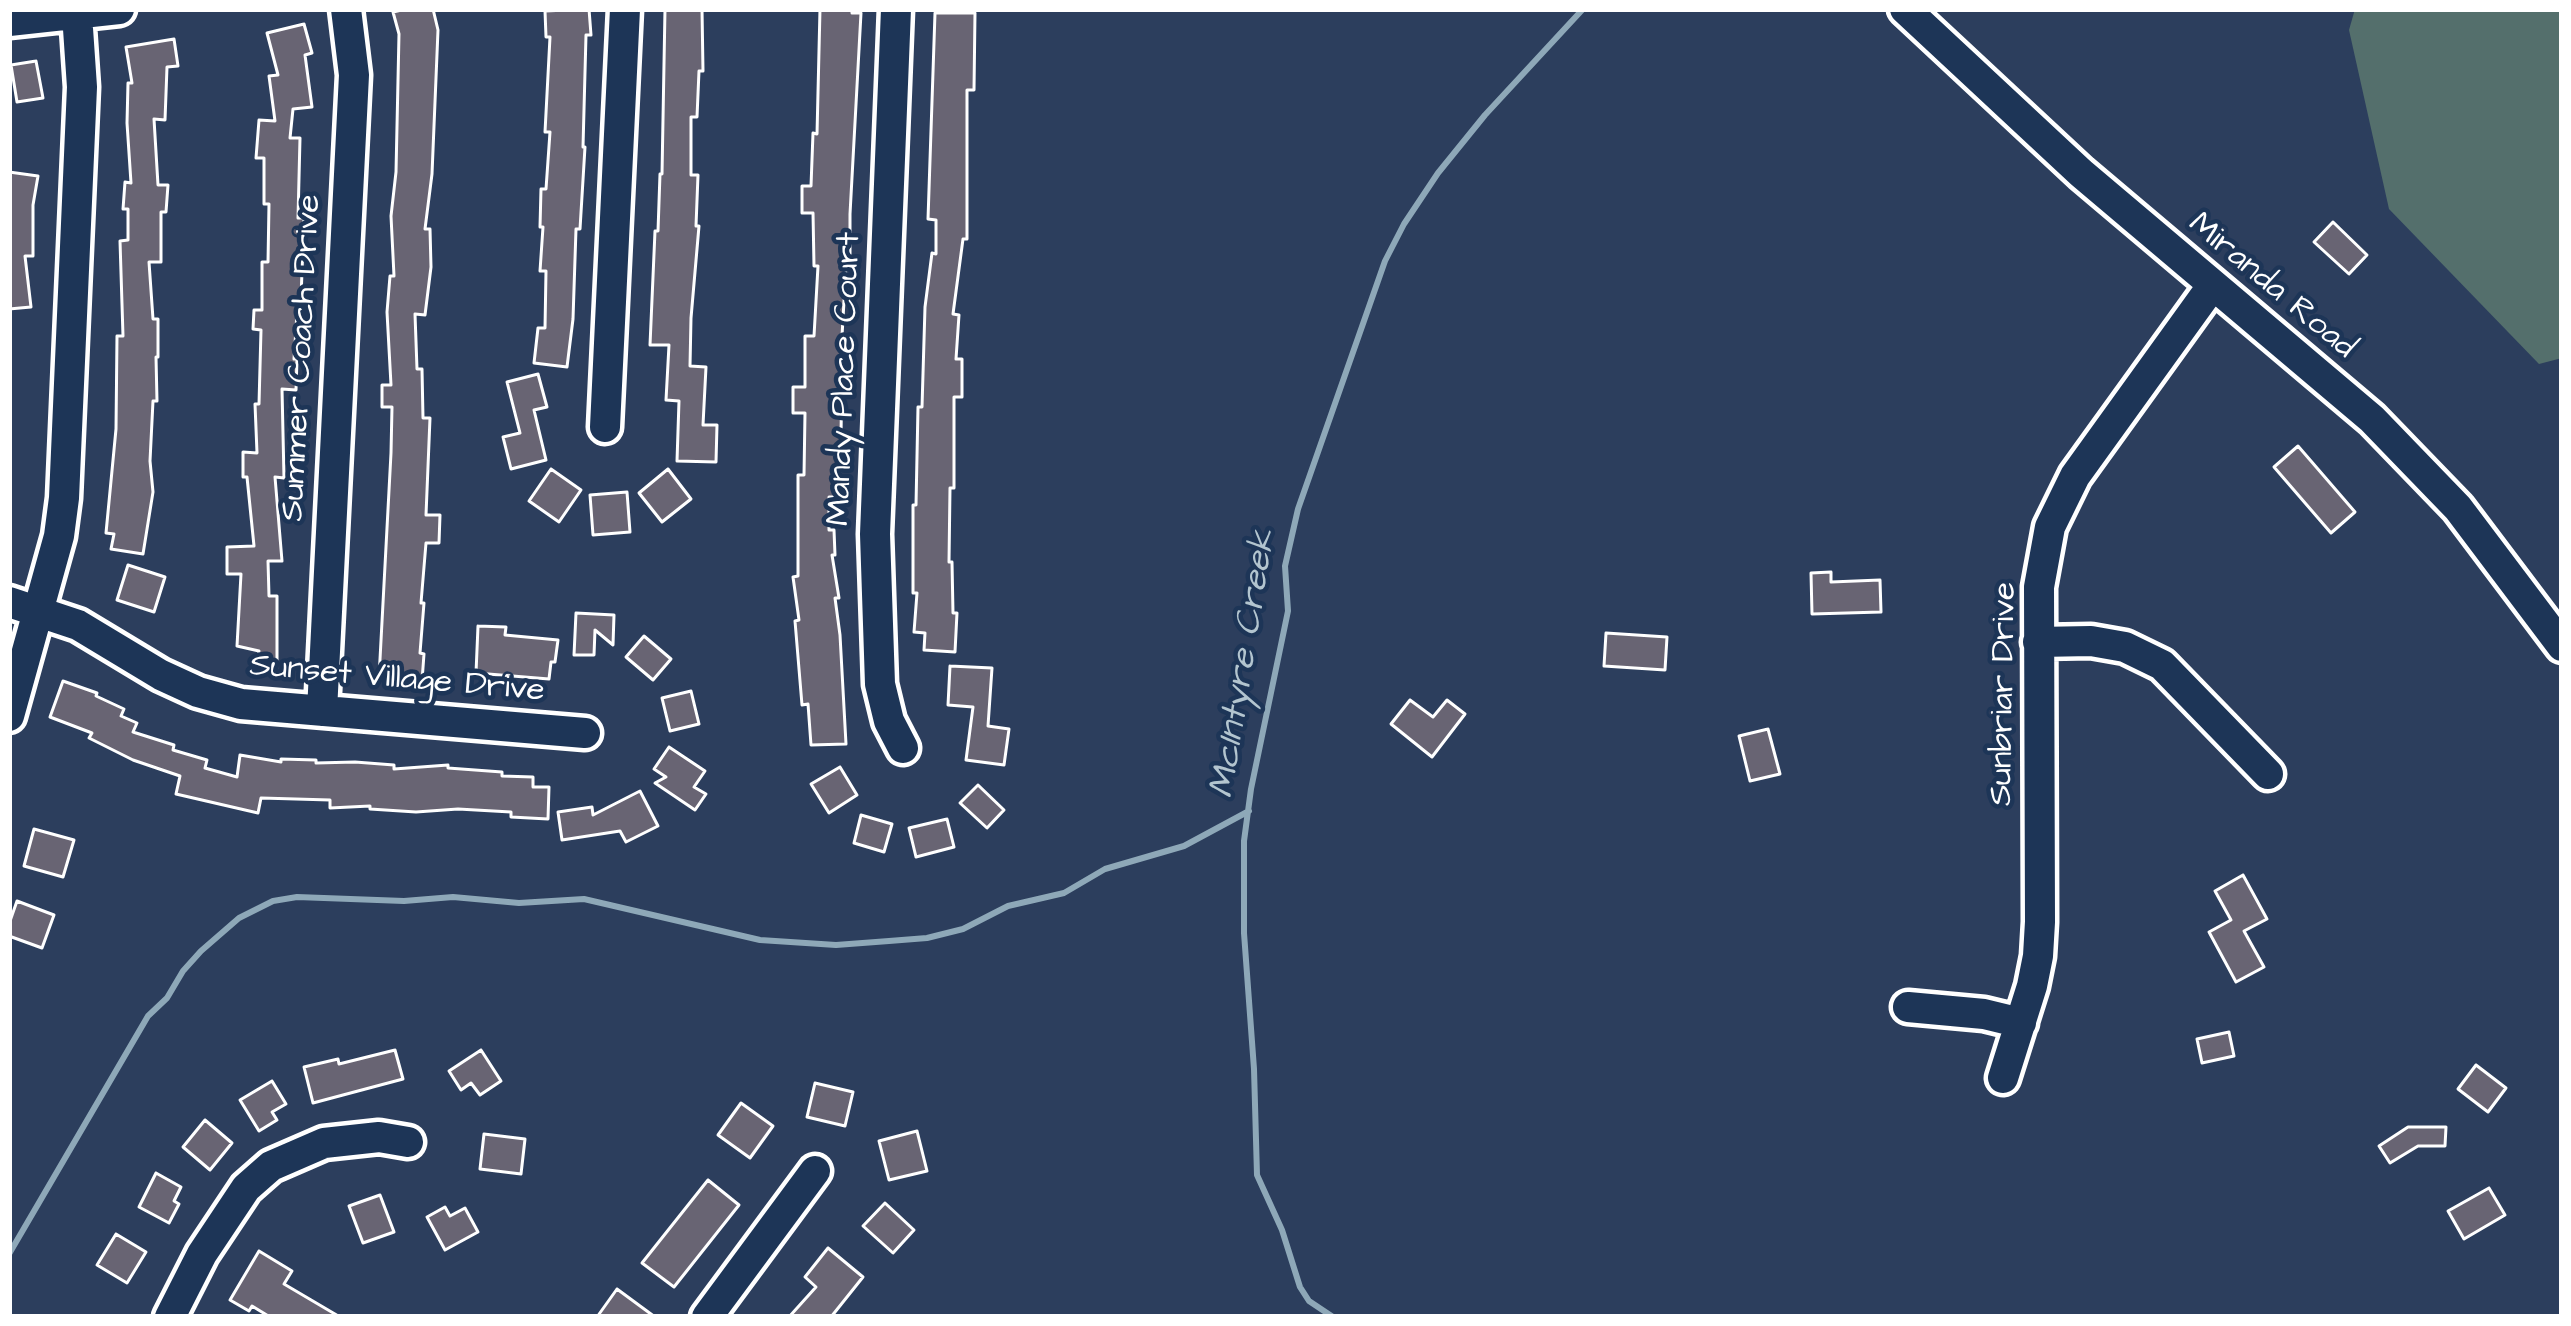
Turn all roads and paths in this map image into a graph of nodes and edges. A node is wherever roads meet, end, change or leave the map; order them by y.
1 (119, 9) edge
2 (346, 9) edge
3 (625, 9) edge
4 (896, 9) edge
5 (1905, 9) edge
6 (77, 14) junction
7 (9, 22) edge
8 (2212, 286) junction
9 (605, 427) dead end
10 (9, 602) edge
11 (40, 611) junction
12 (2038, 642) junction
13 (2562, 646) edge
14 (322, 711) junction
15 (9, 716) edge
16 (585, 733) dead end
17 (903, 748) dead end
18 (2268, 774) dead end
19 (1909, 1007) dead end
20 (2021, 1023) junction
21 (2003, 1078) dead end
22 (408, 1142) dead end
23 (815, 1171) dead end
24 (170, 1317) edge
25 (707, 1317) edge

1 - 6 street
2 - 14 street, Summer Coach Drive
3 - 9 street
4 - 17 street, Mandy Place Court
5 - 8 street, Miranda Road
6 - 7 street
6 - 11 street
8 - 12 street, Sunbriar Drive
8 - 13 street, Miranda Road
10 - 11 street, Sunset Village Drive
11 - 14 street, Sunset Village Drive
11 - 15 street
12 - 18 street
12 - 20 street, Sunbriar Drive
14 - 16 street, Sunset Village Drive
19 - 20 street
20 - 21 street, Sunbriar Drive
22 - 24 street
23 - 25 street

